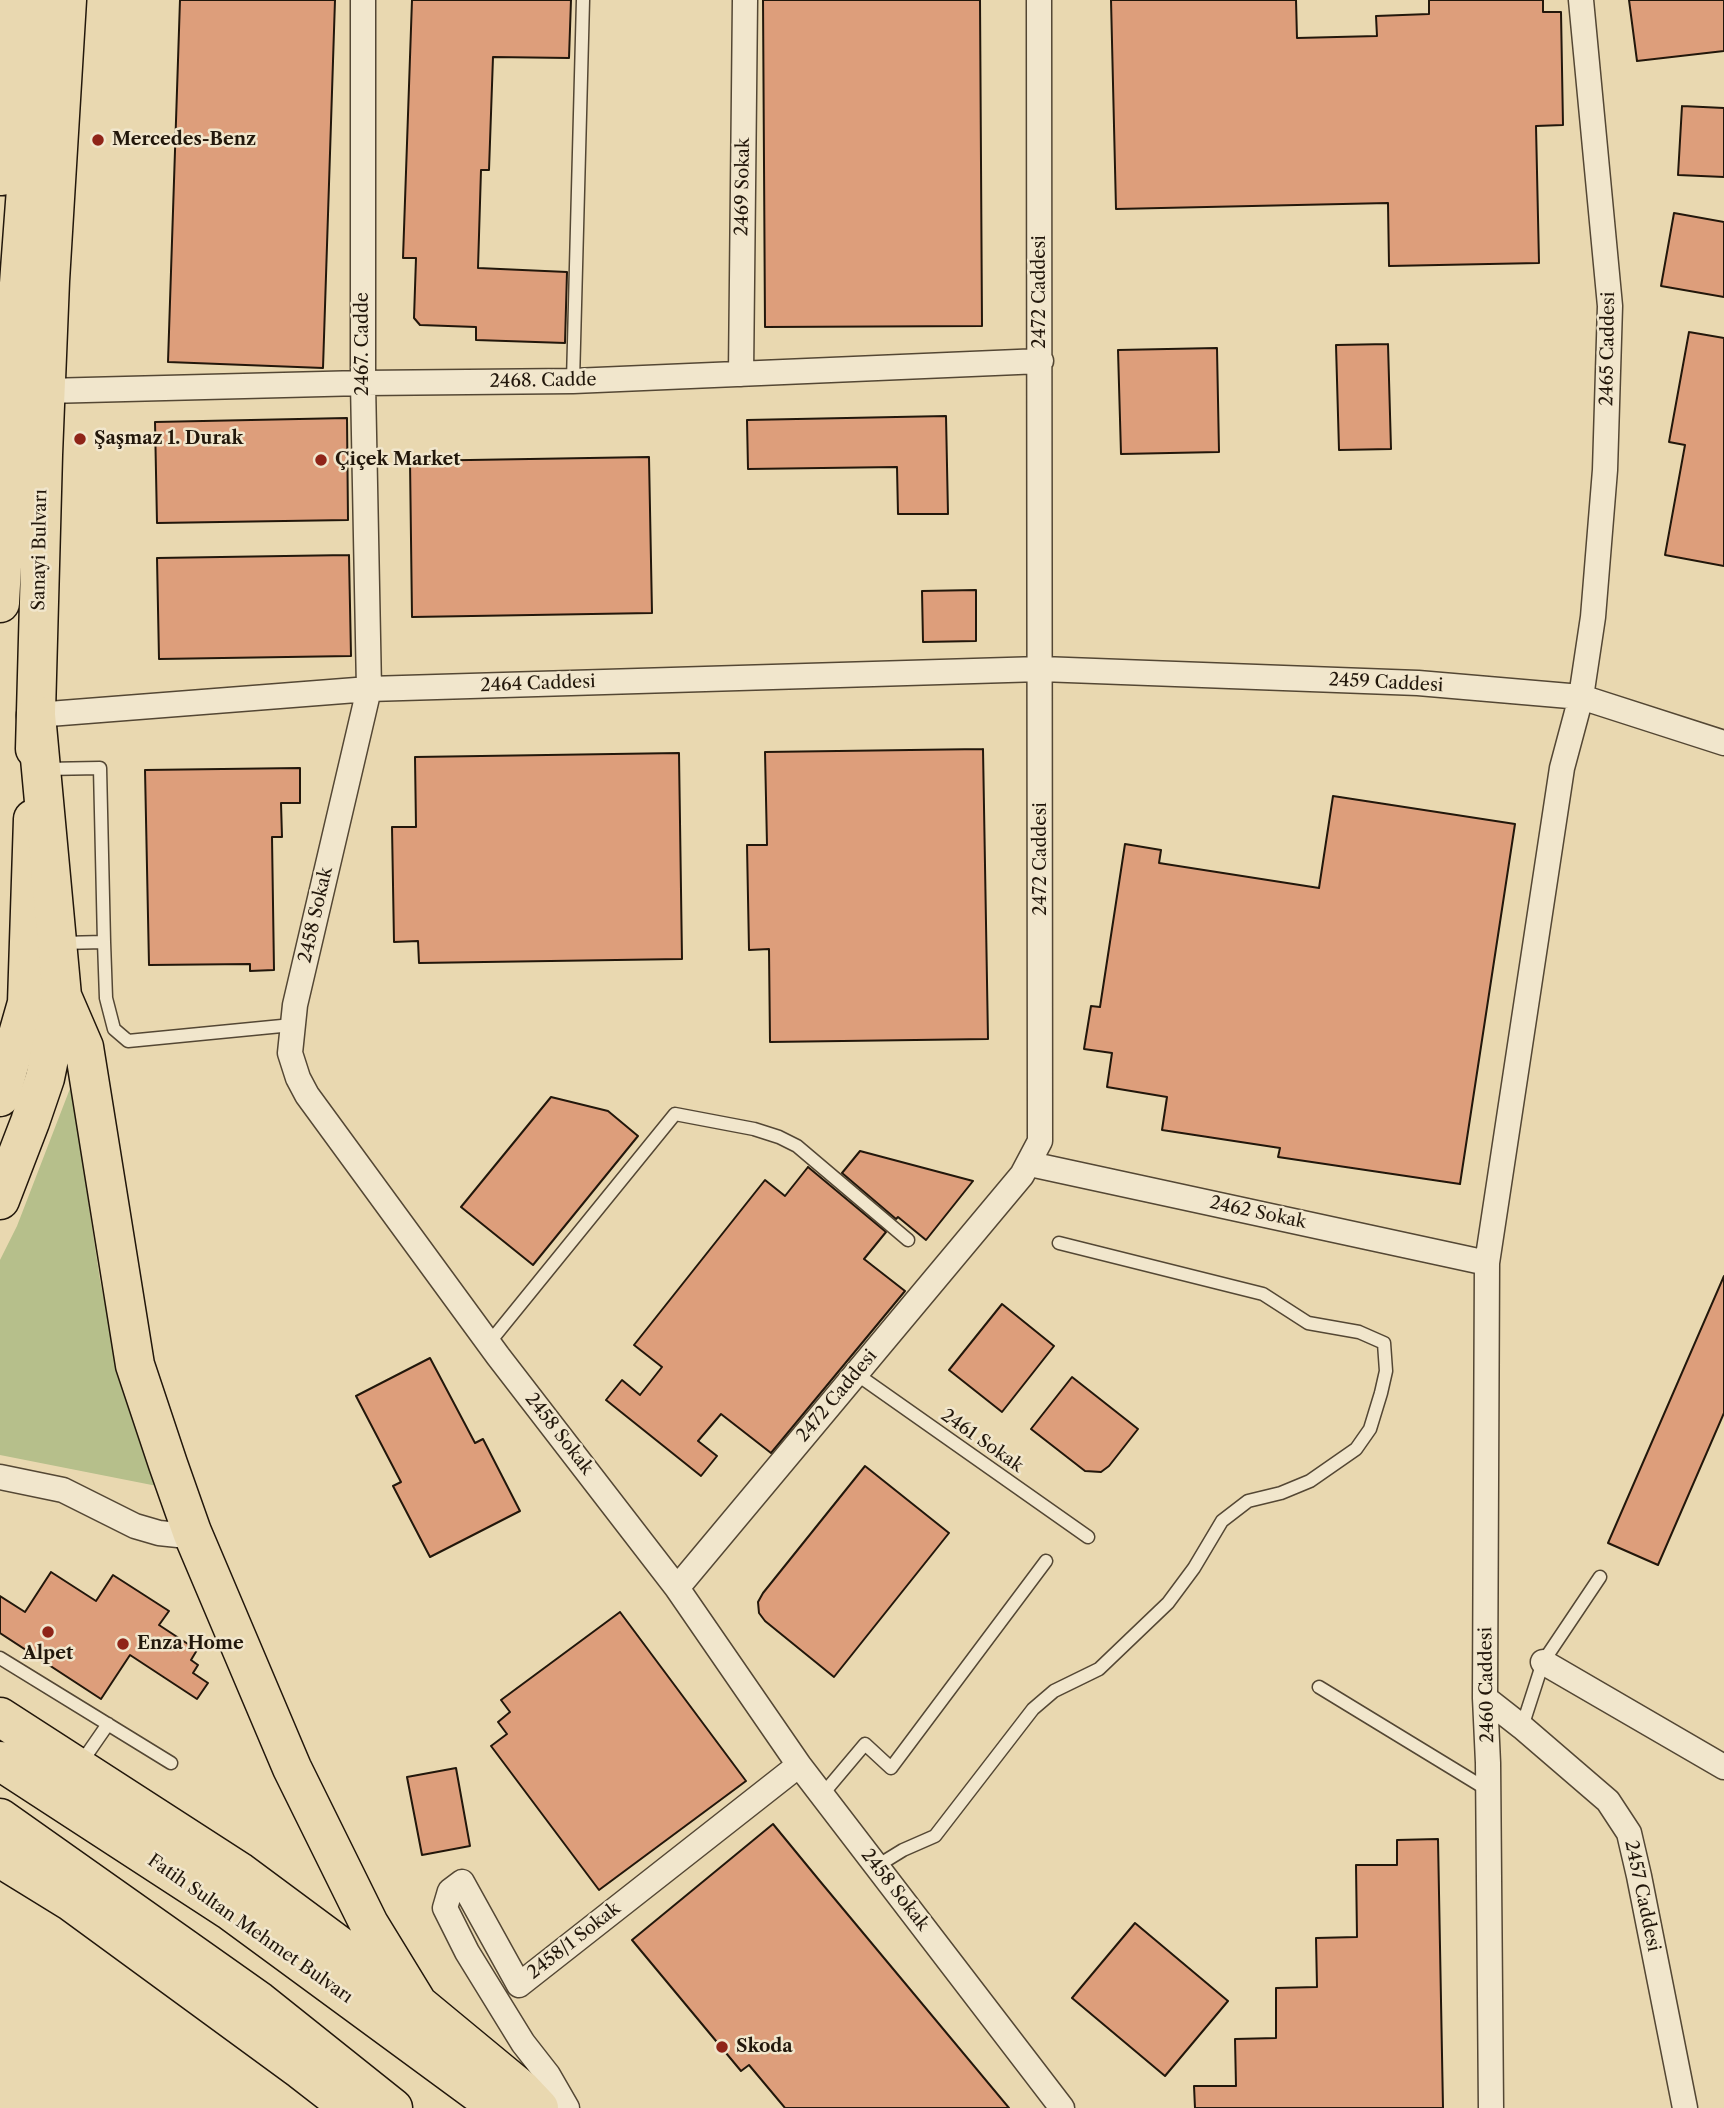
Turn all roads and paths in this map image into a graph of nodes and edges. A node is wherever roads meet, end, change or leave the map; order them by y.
1 (10, 0) edge
2 (40, 0) edge
3 (67, 0) edge
4 (93, 0) edge
5 (363, 0) edge
6 (583, 0) edge
7 (745, 0) edge
8 (1040, 0) edge
9 (1581, 0) edge
10 (2, 101) edge
11 (1041, 361) junction
12 (741, 374) junction
13 (573, 381) junction
14 (363, 383) junction
15 (29, 384) junction
16 (0, 603) edge
17 (1041, 669) junction
18 (369, 689) junction
19 (1581, 697) junction
20 (36, 715) junction
21 (1724, 743) edge
22 (41, 769) junction
23 (104, 942) junction
24 (57, 943) junction
25 (45, 1000) junction
26 (292, 1025) junction
27 (0, 1097) edge
28 (1030, 1164) junction
29 (0, 1200) edge
30 (908, 1240) dead end
31 (1059, 1244) dead end
32 (1487, 1263) junction
33 (489, 1343) junction
34 (855, 1373) junction
35 (0, 1477) edge
36 (192, 1532) junction
37 (1088, 1538) dead end
38 (1046, 1561) dead end
39 (1600, 1577) dead end
40 (677, 1588) junction
41 (0, 1658) edge
42 (1543, 1661) junction
43 (1319, 1687) dead end
44 (1485, 1699) junction
45 (3, 1719) edge
46 (108, 1724) junction
47 (1522, 1727) junction
48 (0, 1760) edge
49 (171, 1763) dead end
50 (799, 1765) junction
51 (79, 1766) junction
52 (1724, 1767) edge
53 (1488, 1790) junction
54 (822, 1795) junction
55 (0, 1818) edge
56 (0, 1858) edge
57 (877, 1866) junction
58 (0, 1882) edge
59 (70, 1901) junction
60 (418, 2004) junction
61 (350, 2108) edge
62 (393, 2108) edge
63 (494, 2108) edge
64 (540, 2108) edge
65 (567, 2108) edge
66 (1062, 2108) edge
67 (1491, 2108) edge
68 (1685, 2108) edge

1 - 10 main road
2 - 15 main road, Sanayi Bulvarı
3 - 15 main road, Sanayi Bulvarı
4 - 15 main road
5 - 14 street, 2467. Cadde
6 - 13 lane
7 - 12 street, 2469 Sokak
8 - 11 street, 2472 Caddesi
9 - 19 street, 2465 Caddesi
10 - 15 main road
11 - 12 street, 2468. Cadde
11 - 17 street, 2472 Caddesi
12 - 13 street, 2468. Cadde
13 - 14 street, 2468. Cadde
14 - 15 street, 2468. Cadde
14 - 18 street, 2467. Cadde
15 - 16 main road, Sanayi Bulvarı
15 - 20 main road, Sanayi Bulvarı
17 - 18 street, 2464 Caddesi
17 - 19 street, 2459 Caddesi
17 - 28 street, 2472 Caddesi
18 - 20 street, 2464 Caddesi
18 - 26 street, 2458 Sokak
19 - 21 street, 2459 Caddesi
19 - 32 street, 2465 Caddesi
20 - 22 main road
20 - 25 main road, Sanayi Bulvarı
22 - 23 lane
22 - 24 main road
23 - 24 lane
23 - 26 lane
24 - 25 main road
25 - 27 main road, Sanayi Bulvarı
25 - 29 main road
25 - 36 main road
26 - 33 street, 2458 Sokak
28 - 32 street, 2462 Sokak
28 - 34 street, 2472 Caddesi
30 - 33 lane
31 - 57 lane
32 - 44 street, 2460 Caddesi
33 - 40 street, 2458 Sokak
34 - 37 lane, 2461 Sokak
34 - 40 street, 2472 Caddesi
35 - 36 street
36 - 60 main road
38 - 54 lane
39 - 42 lane
40 - 50 street, 2458 Sokak
41 - 46 lane
42 - 47 lane
42 - 52 street
43 - 53 lane
44 - 47 street, 2457 Caddesi
44 - 53 street, 2460 Caddesi
45 - 51 main road
46 - 49 lane
46 - 51 lane
47 - 68 street, 2457 Caddesi
48 - 63 main road, Fatih Sultan Mehmet Bulvarı
50 - 54 street, 2458 Sokak
50 - 65 street, 2458/1 Sokak
51 - 60 main road
53 - 67 street, 2460 Caddesi
54 - 57 street, 2458 Sokak
55 - 62 main road
56 - 59 main road
57 - 66 street, 2458 Sokak
58 - 59 main road
59 - 61 main road
60 - 64 main road

